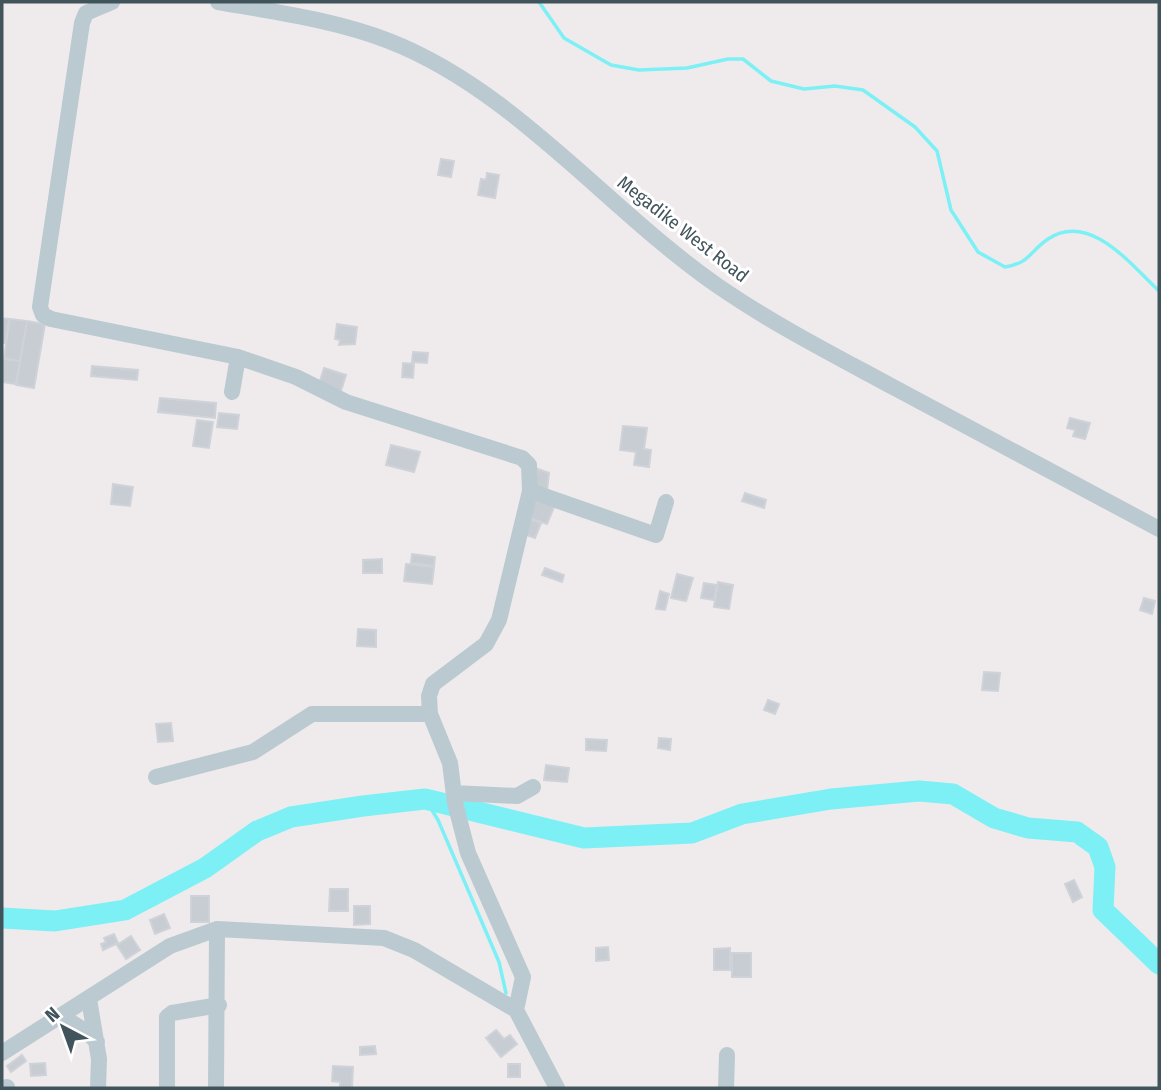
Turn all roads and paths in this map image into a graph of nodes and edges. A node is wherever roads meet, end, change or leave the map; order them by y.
1 (112, 2) edge
2 (218, 2) edge
3 (238, 357) junction
4 (232, 392) dead end
5 (530, 491) junction
6 (666, 502) dead end
7 (1159, 529) edge
8 (430, 714) junction
9 (156, 777) dead end
10 (533, 787) dead end
11 (454, 798) junction
12 (217, 929) junction
13 (89, 999) junction
14 (219, 1005) junction
15 (516, 1010) junction
16 (61, 1016) junction
17 (97, 1042) junction
18 (2, 1053) edge
19 (727, 1055) dead end
20 (98, 1088) edge
21 (167, 1088) edge
22 (216, 1088) edge
23 (557, 1088) edge
24 (726, 1088) edge

1 - 3 street
2 - 7 street, Megadike West Road
3 - 4 street
3 - 5 street
5 - 6 street
5 - 8 street
8 - 9 street
8 - 11 street
10 - 11 street
11 - 15 street
12 - 13 street
12 - 14 street
12 - 15 street
13 - 16 street
13 - 17 street
14 - 21 street
14 - 22 street
15 - 23 street
16 - 17 street
16 - 18 street
17 - 20 street
19 - 24 street

